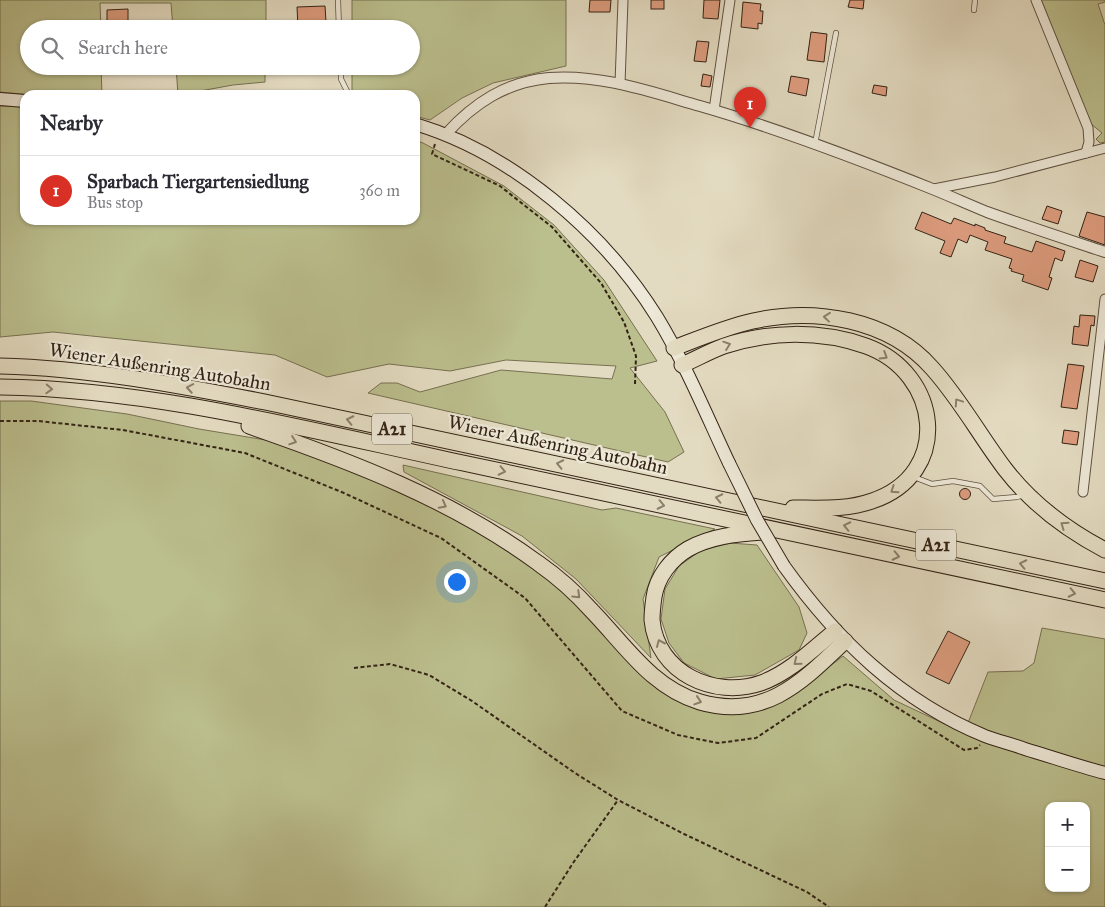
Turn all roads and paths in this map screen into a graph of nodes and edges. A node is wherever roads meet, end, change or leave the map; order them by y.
1 (338, 0) edge
2 (623, 0) edge
3 (730, 0) edge
4 (975, 0) edge
5 (1036, 0) edge
6 (974, 10) dead end
7 (339, 20) edge
8 (836, 33) dead end
9 (341, 75) edge
10 (620, 84) junction
11 (346, 90) edge
12 (0, 99) edge
13 (20, 101) edge
14 (714, 110) junction
15 (420, 126) edge
16 (446, 134) junction
17 (815, 144) junction
18 (1105, 148) edge
19 (1086, 153) junction
20 (934, 190) junction
21 (1105, 252) edge
22 (1105, 299) edge
23 (674, 348) junction
24 (682, 365) junction
25 (0, 366) edge
26 (635, 384) dead end
27 (0, 387) edge
28 (198, 408) junction
29 (0, 420) edge
30 (910, 476) junction
31 (1084, 492) dead end
32 (1026, 493) junction
33 (766, 508) junction
34 (780, 531) junction
35 (1105, 550) edge
36 (1105, 581) edge
37 (1105, 600) edge
38 (840, 636) junction
39 (354, 668) dead end
40 (985, 736) junction
41 (1105, 773) edge
42 (618, 800) junction
43 (545, 907) edge
44 (829, 907) edge

1 - 7 lane
2 - 10 street
3 - 14 street
4 - 6 lane
5 - 19 street
8 - 17 lane
9 - 11 lane
10 - 14 street
10 - 16 street
12 - 13 main road
14 - 17 street
15 - 16 main road
16 - 23 main road
16 - 26 path
17 - 20 street
18 - 19 street
19 - 20 street
20 - 21 street
22 - 31 street
23 - 24 main road
32 -> 23 highway
24 -> 30 highway
24 - 38 main road, bridge
33 -> 25 highway, Wiener Außenring Autobahn / A21
27 -> 28 highway, Wiener Außenring Autobahn / A21
28 -> 34 highway, Wiener Außenring Autobahn / A21
28 -> 38 highway
29 - 40 path
30 - 32 lane
30 -> 33 highway
35 -> 32 highway
36 -> 33 highway, Wiener Außenring Autobahn / A21
34 -> 37 highway, Wiener Außenring Autobahn / A21
38 -> 34 highway
38 - 40 main road
39 - 42 path
40 - 41 main road
42 - 43 path
42 - 44 path

